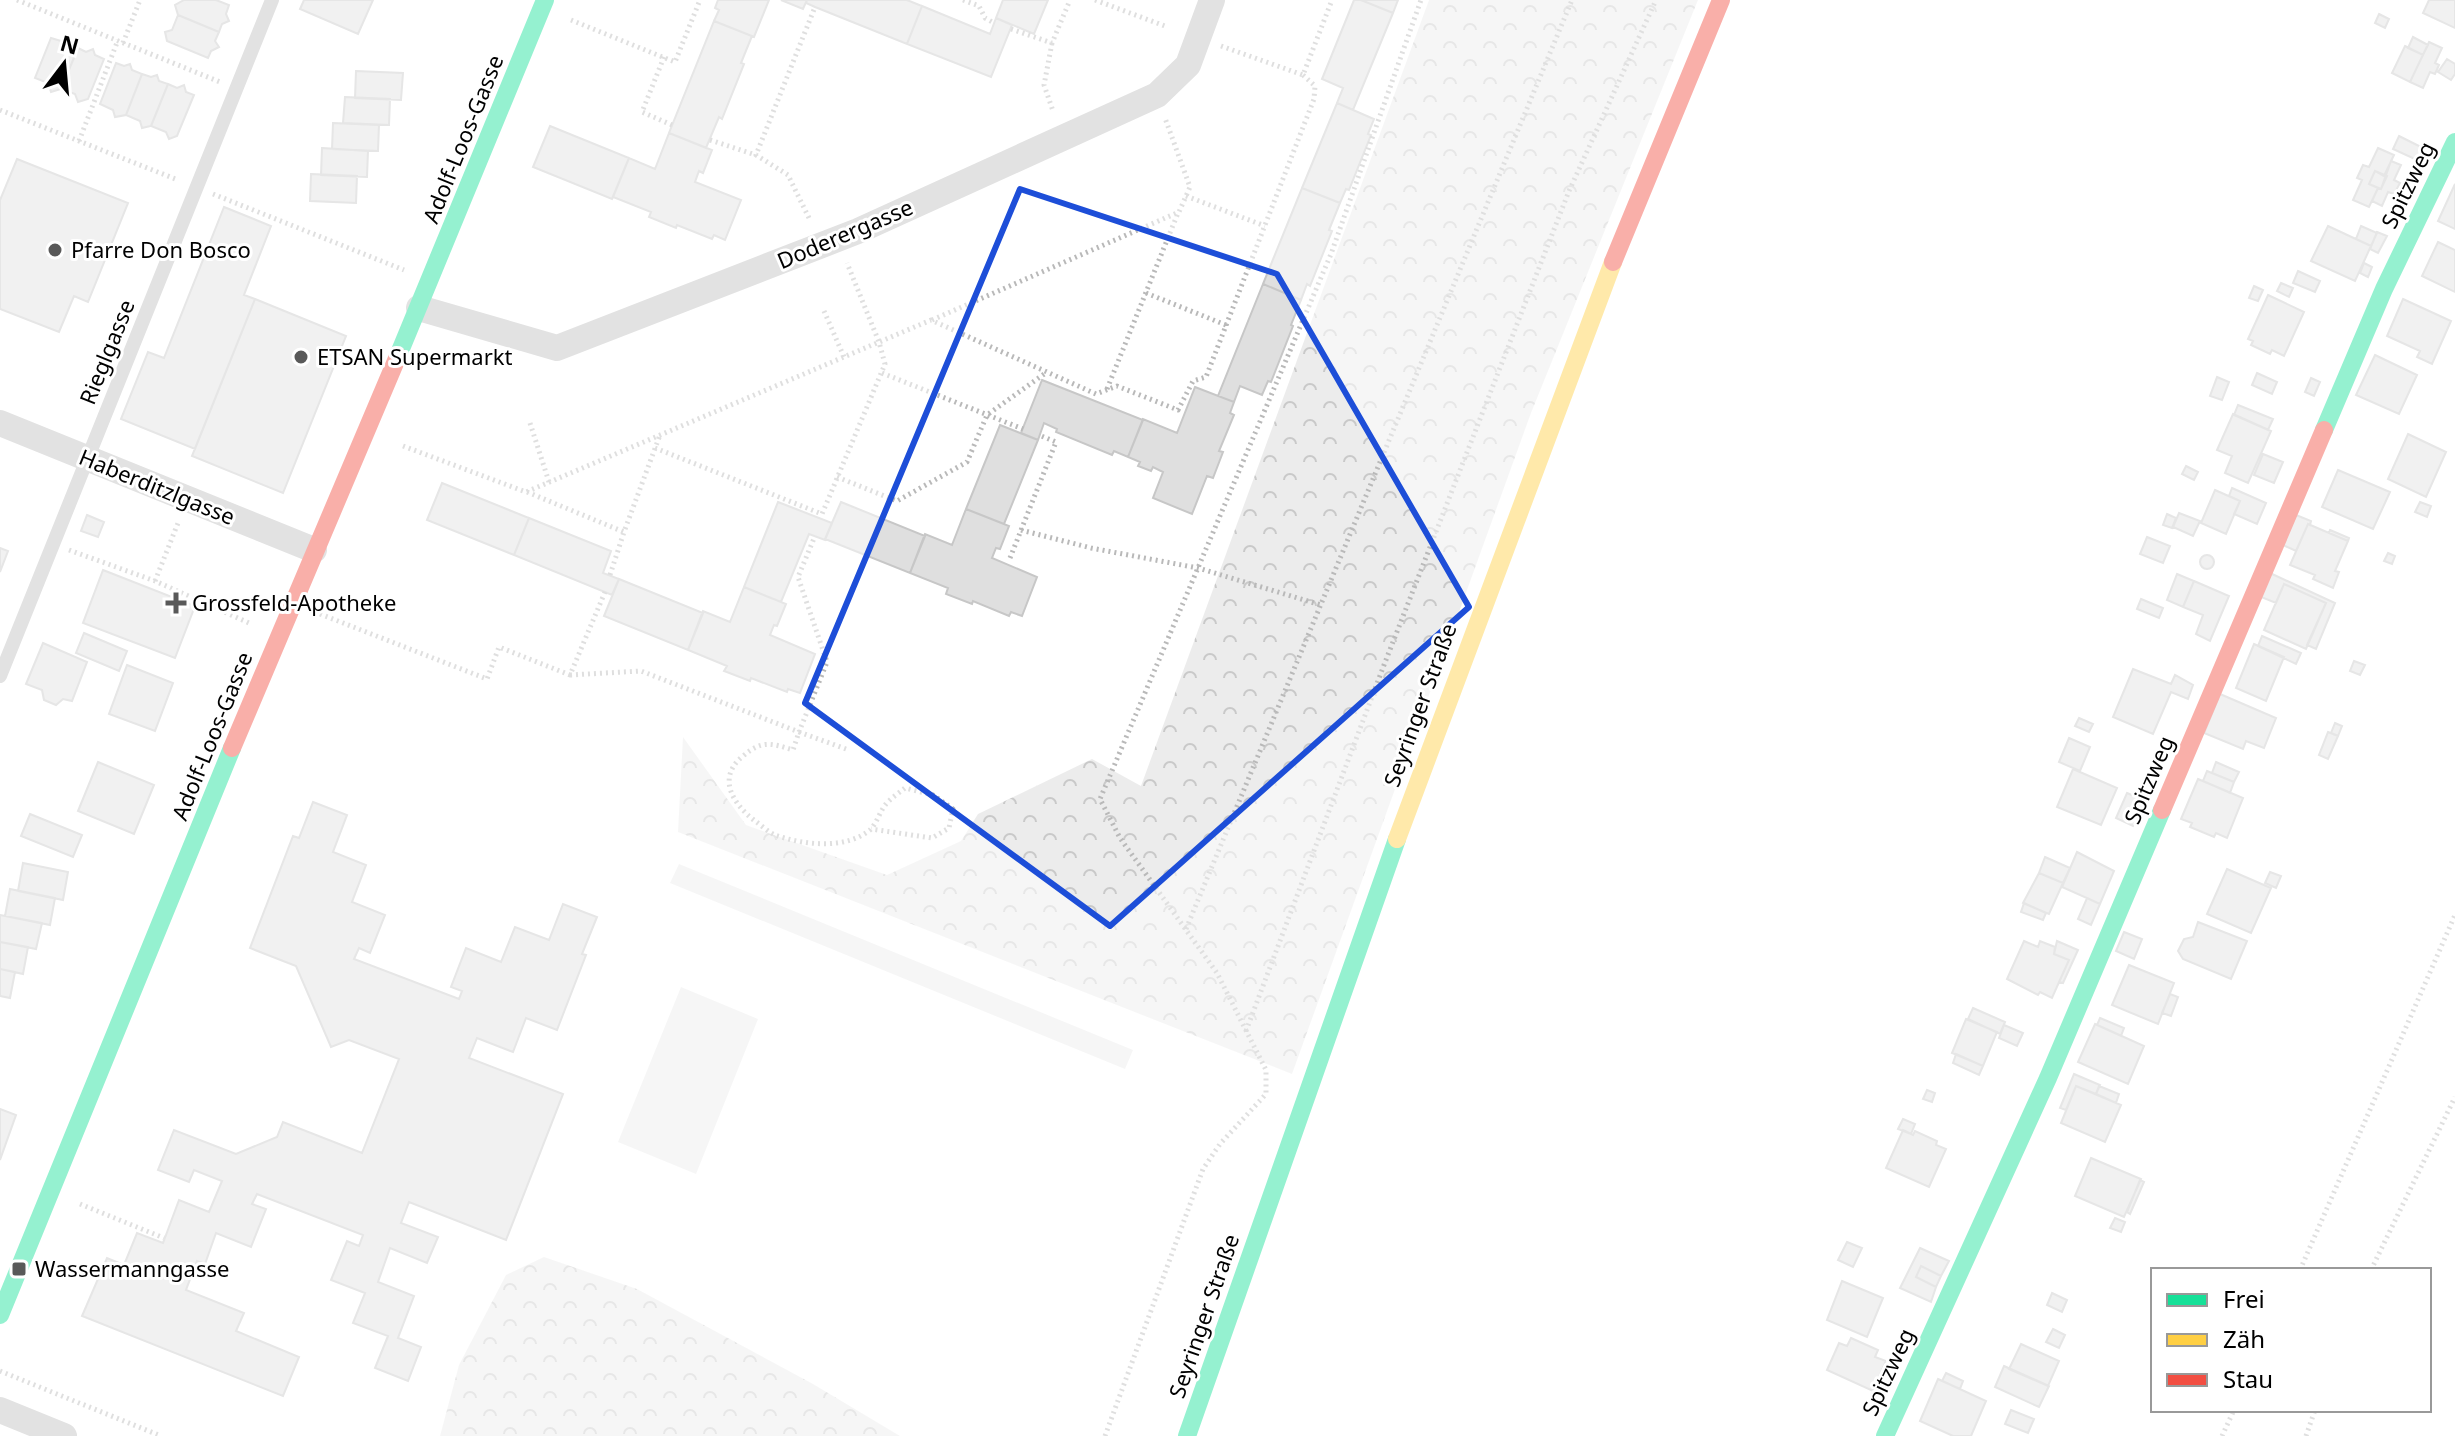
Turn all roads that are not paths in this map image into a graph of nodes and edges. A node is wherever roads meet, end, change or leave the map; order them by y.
1 (272, 0) edge
2 (1212, 0) edge
3 (1721, 0) edge
4 (544, 4) edge
5 (2455, 142) edge
6 (419, 308) junction
7 (0, 423) edge
8 (88, 459) junction
9 (314, 550) junction
10 (0, 676) edge
11 (0, 1315) edge
12 (0, 1410) edge
13 (64, 1436) edge
14 (1187, 1436) edge
15 (1885, 1436) edge

1 - 8 lane, Rieglgasse
2 - 6 street, Doderergasse
3 - 14 street, Seyringer Straße
4 - 6 street, Adolf-Loos-Gasse
5 - 15 street, Spitzweg
6 - 9 street, Adolf-Loos-Gasse
7 - 8 street, Haberditzlgasse
8 - 9 street, Haberditzlgasse
8 - 10 lane, Rieglgasse
9 - 11 street, Adolf-Loos-Gasse
12 - 13 street

